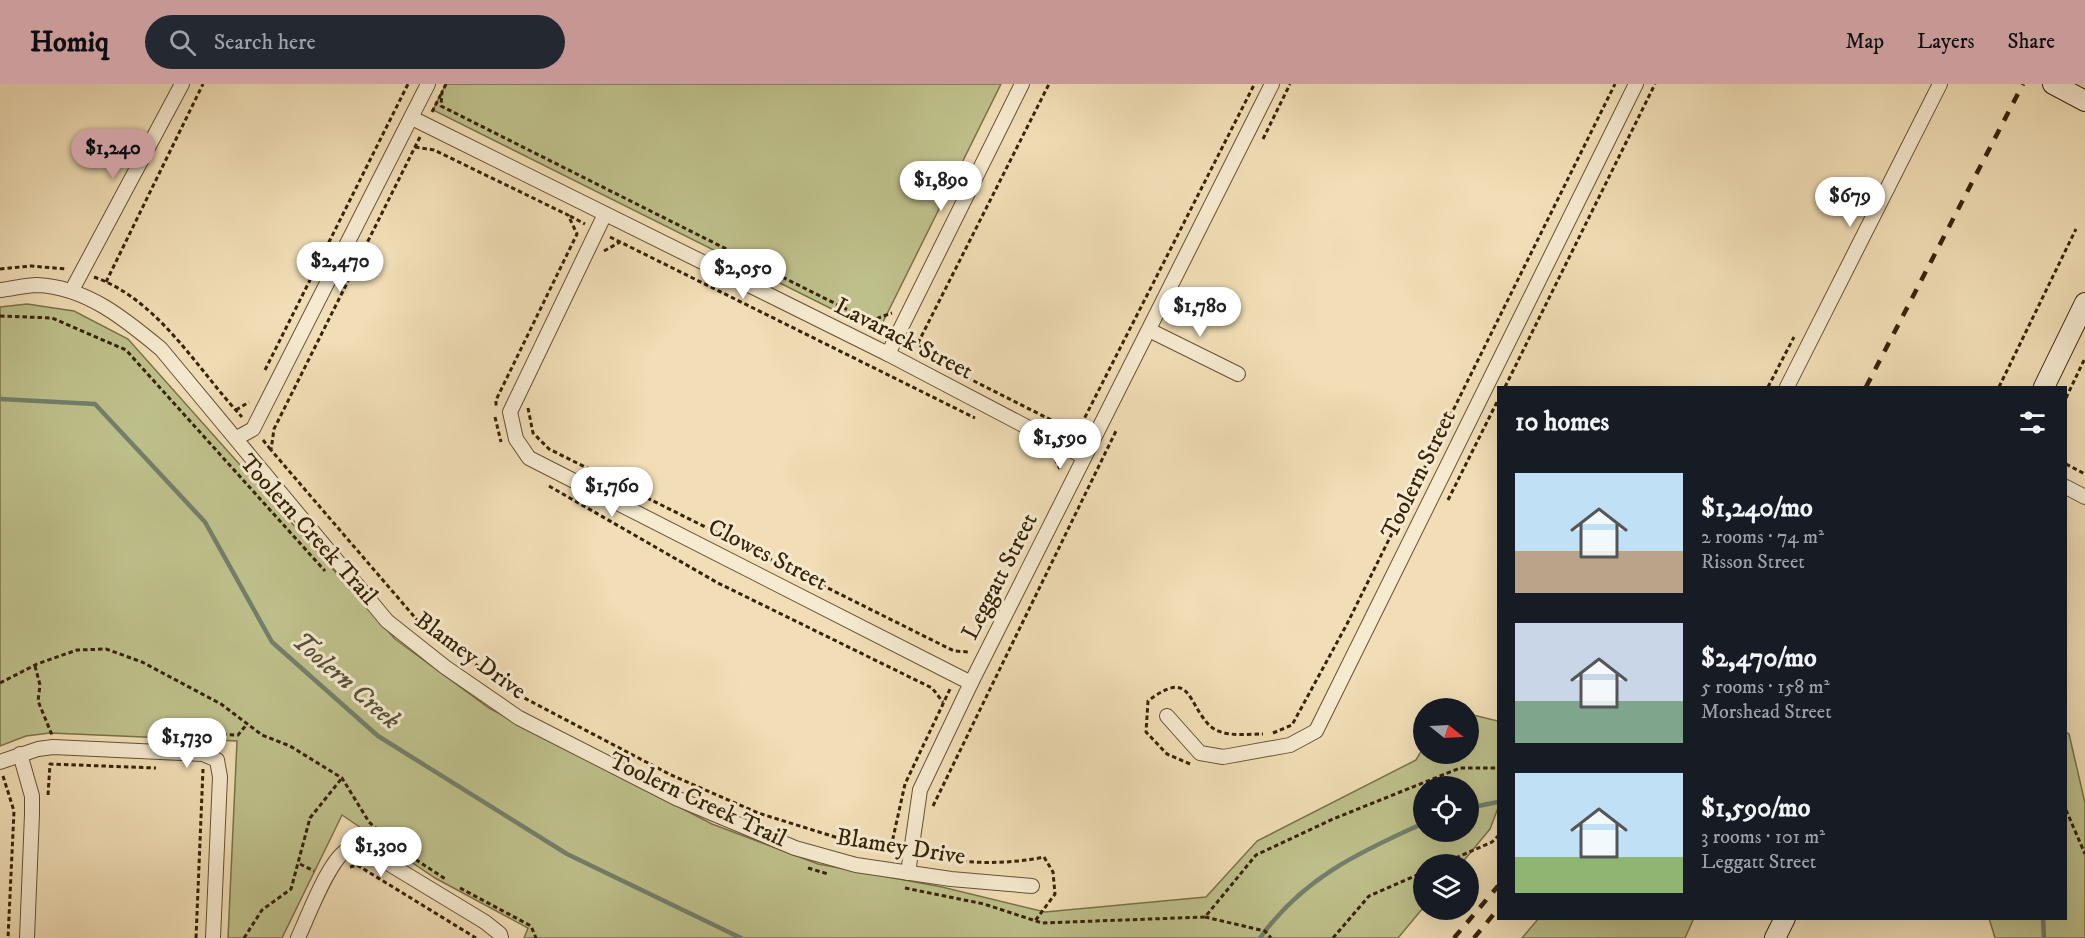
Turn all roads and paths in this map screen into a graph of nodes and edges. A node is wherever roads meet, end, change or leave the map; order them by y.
1 (182, 84) edge
2 (203, 84) edge
3 (408, 84) edge
4 (429, 84) edge
5 (446, 84) edge
6 (1022, 84) edge
7 (1049, 84) edge
8 (1254, 84) edge
9 (1272, 84) edge
10 (1290, 84) edge
11 (1615, 84) edge
12 (1636, 84) edge
13 (1655, 84) edge
14 (1940, 84) edge
15 (2053, 84) edge
16 (442, 92) junction
17 (2085, 101) edge
18 (412, 118) junction
19 (426, 124) junction
20 (1259, 146) dead end
21 (415, 147) junction
22 (605, 214) junction
23 (568, 215) junction
24 (2076, 229) dead end
25 (597, 230) junction
26 (620, 242) junction
27 (600, 259) dead end
28 (106, 282) dead end
29 (0, 290) edge
30 (72, 290) junction
31 (897, 303) dead end
32 (2085, 303) edge
33 (0, 316) edge
34 (1149, 330) junction
35 (888, 354) junction
36 (2085, 358) edge
37 (942, 365) dead end
38 (953, 370) dead end
39 (264, 371) dead end
40 (1238, 374) dead end
41 (1505, 386) edge
42 (1788, 386) edge
43 (1999, 386) edge
44 (2044, 386) edge
45 (254, 392) dead end
46 (2067, 396) edge
47 (529, 402) dead end
48 (1497, 402) edge
49 (236, 410) dead end
50 (1121, 420) dead end
51 (981, 421) dead end
52 (237, 438) junction
53 (503, 445) dead end
54 (1055, 457) dead end
55 (1084, 457) junction
56 (2067, 465) edge
57 (1060, 470) dead end
58 (2085, 474) edge
59 (544, 483) dead end
60 (2067, 488) edge
61 (2085, 497) edge
62 (1444, 508) dead end
63 (326, 572) dead end
64 (969, 652) dead end
65 (35, 666) junction
66 (0, 683) edge
67 (971, 683) junction
68 (943, 702) dead end
69 (1167, 716) dead end
70 (52, 747) junction
71 (20, 753) junction
72 (50, 764) dead end
73 (1195, 766) dead end
74 (167, 768) dead end
75 (1497, 768) edge
76 (1, 769) edge
77 (342, 778) junction
78 (933, 807) dead end
79 (2067, 812) edge
80 (1497, 837) edge
81 (925, 845) dead end
82 (909, 854) junction
83 (1464, 854) edge
84 (2085, 854) edge
85 (807, 867) dead end
86 (344, 868) dead end
87 (908, 873) junction
88 (839, 876) dead end
89 (1413, 877) edge
90 (447, 880) dead end
91 (457, 886) dead end
92 (895, 886) dead end
93 (1032, 886) dead end
94 (1205, 917) junction
95 (1784, 920) edge
96 (8, 938) edge
97 (27, 938) edge
98 (213, 938) edge
99 (244, 938) edge
100 (298, 938) edge
101 (476, 938) edge
102 (501, 938) edge
103 (536, 938) edge
104 (1271, 938) edge
105 (1333, 938) edge
106 (1775, 938) edge

1 - 30 street
2 - 28 path
3 - 39 path
4 - 18 street
5 - 16 path
6 - 35 street
7 - 37 path
8 - 38 path
9 - 34 street, Leggatt Street
10 - 20 path
11 - 73 path
12 - 69 street, Toolern Street
13 - 41 path
14 - 42 street
15 - 17 street
16 - 19 path
16 - 31 path
18 - 19 street, Lavarack Street
18 - 52 street
19 - 21 path
19 - 22 street, Lavarack Street
21 - 23 path
21 - 82 path
22 - 25 street, Clowes Street
22 - 35 street, Lavarack Street
23 - 25 path
23 - 53 path
24 - 43 path
25 - 26 path
25 - 67 street, Clowes Street
26 - 27 path
26 - 51 path
29 - 30 street, Blamey Drive
30 - 52 street, Blamey Drive
32 - 44 street
33 - 63 path, Toolern Creek Trail
34 - 40 street
34 - 55 street, Leggatt Street
35 - 55 street, Lavarack Street
36 - 46 path
45 - 49 path
47 - 64 path
48 - 62 path
50 - 78 path
52 - 87 street, Blamey Drive
54 - 57 path
55 - 67 street, Leggatt Street
56 - 58 path
59 - 68 path
60 - 61 street
65 - 66 path
65 - 70 path
65 - 77 path
67 - 82 street, Leggatt Street
70 - 71 street
70 - 98 street
71 - 76 street
71 - 97 street
72 - 74 path
75 - 94 path
76 - 96 path
77 - 90 path
77 - 99 path
79 - 84 path
80 - 83 path
81 - 82 path
82 - 87 street, Leggatt Street
85 - 88 path, Toolern Creek Trail
86 - 101 path
87 - 93 street, Blamey Drive
89 - 105 path
91 - 103 path
92 - 94 path
94 - 104 path
95 - 106 street
100 - 102 street

